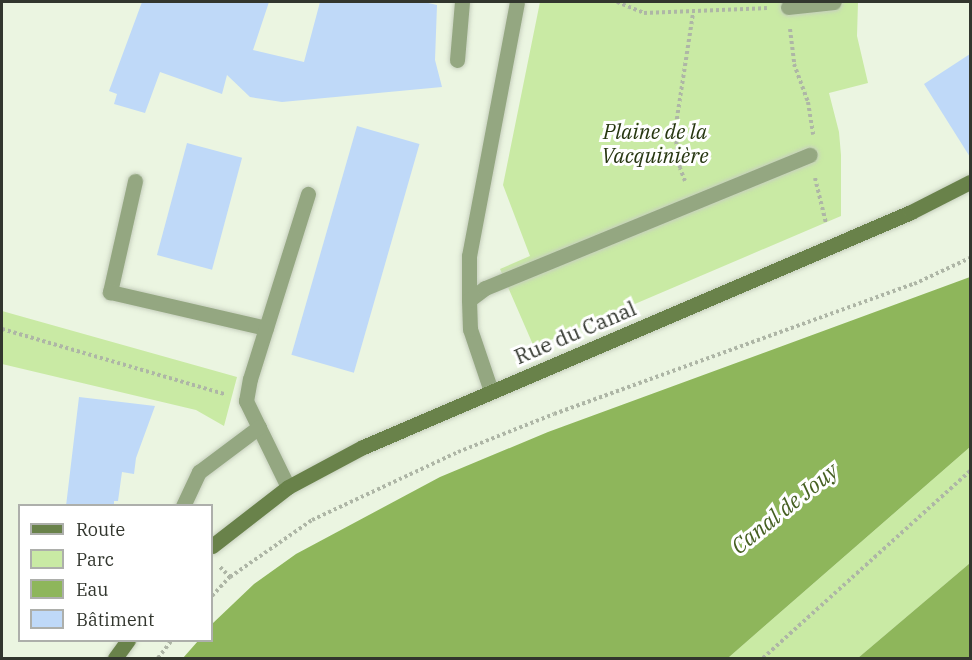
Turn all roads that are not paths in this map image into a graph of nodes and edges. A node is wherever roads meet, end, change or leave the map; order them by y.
1 (462, 2) edge
2 (517, 2) edge
3 (834, 2) edge
4 (788, 7) road end
5 (457, 60) dead end
6 (810, 155) road end
7 (135, 181) dead end
8 (970, 182) edge
9 (308, 194) dead end
10 (469, 300) junction
11 (266, 328) junction
12 (491, 391) junction
13 (259, 427) junction
14 (288, 487) junction
15 (184, 504) edge
16 (213, 545) edge
17 (127, 642) edge
18 (115, 658) edge

1 - 5 lane
2 - 10 lane
3 - 4 lane
6 - 10 lane
7 - 11 lane
8 - 12 street, Rue du Canal
9 - 11 lane
10 - 12 lane
11 - 13 lane
12 - 14 street, Rue du Canal
13 - 14 lane
13 - 15 lane
14 - 16 street, Rue du Canal
17 - 18 street

